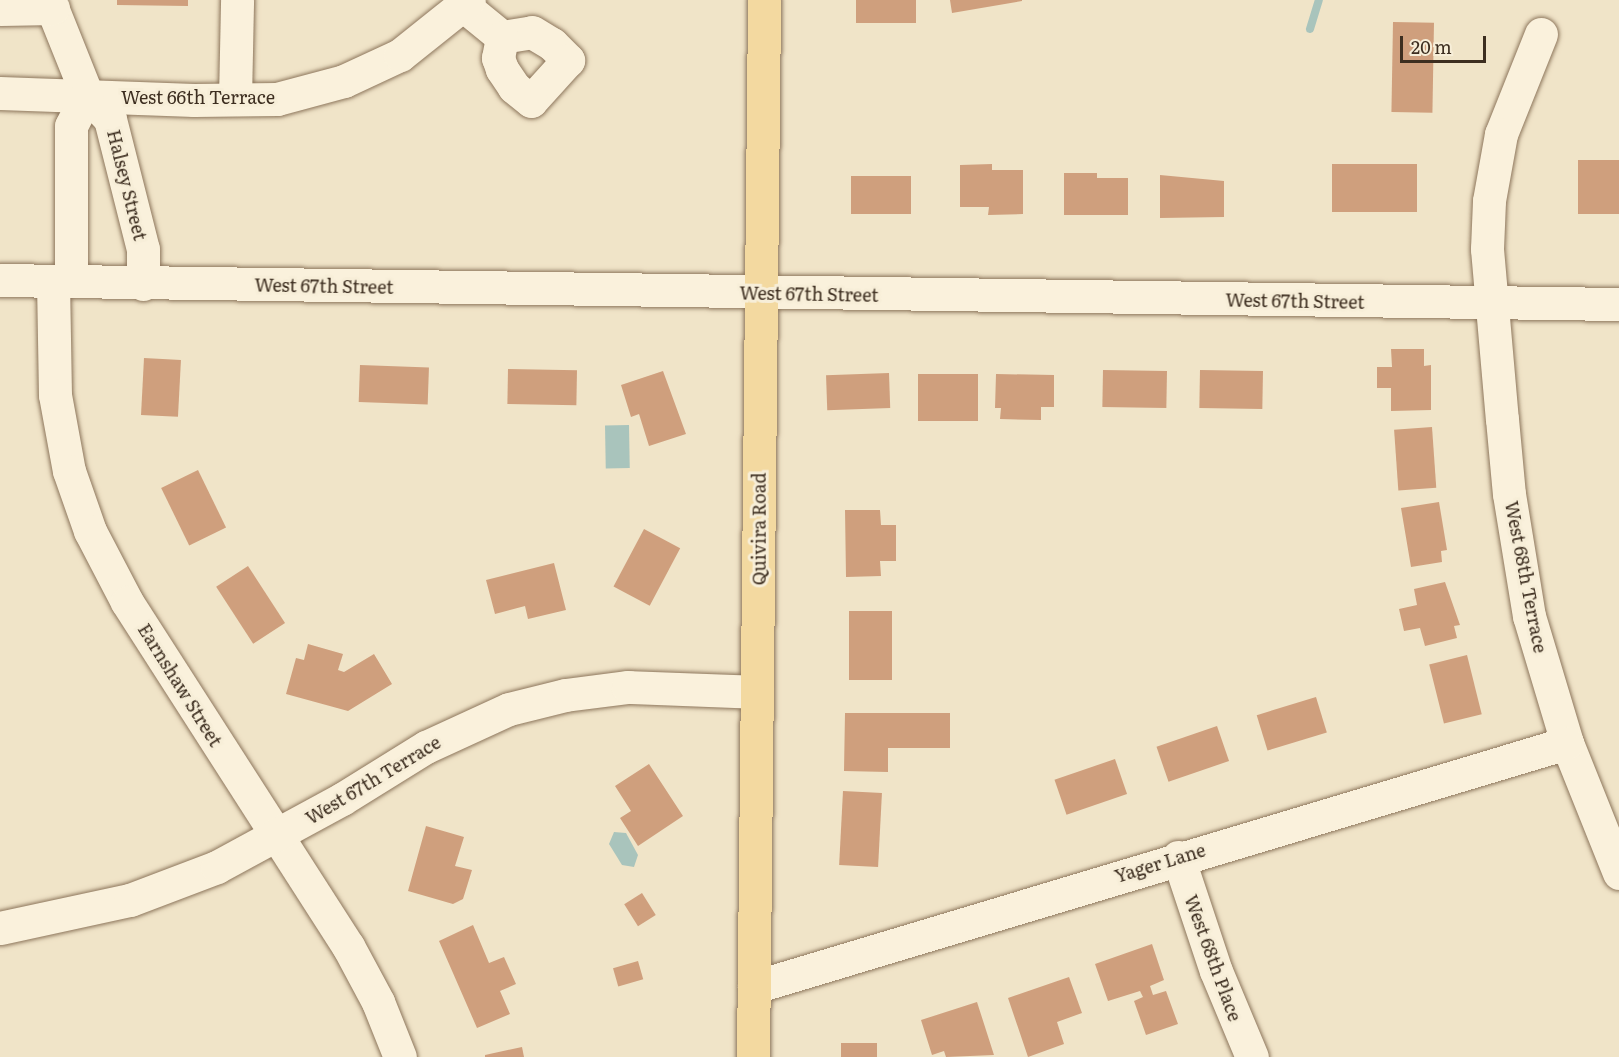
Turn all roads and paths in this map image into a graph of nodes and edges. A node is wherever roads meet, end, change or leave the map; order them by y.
1 (237, 0) edge
2 (764, 0) edge
3 (467, 3) edge
4 (51, 4) edge
5 (0, 9) edge
6 (1541, 34) dead end
7 (502, 37) dead end
8 (0, 93) edge
9 (87, 95) junction
10 (235, 99) junction
11 (0, 280) edge
12 (62, 281) junction
13 (143, 284) junction
14 (761, 293) junction
15 (1492, 303) junction
16 (1619, 304) edge
17 (758, 692) junction
18 (1567, 743) junction
19 (277, 837) junction
20 (1178, 857) junction
21 (1619, 873) edge
22 (0, 928) edge
23 (754, 987) junction
24 (400, 1057) edge
25 (753, 1057) edge
26 (1252, 1057) edge

1 - 10 street
2 - 14 main road, Quivira Road
3 - 7 street, West 66th Terrace
3 - 10 street, West 66th Terrace
4 - 5 street, Halsey Street
4 - 9 street, Halsey Street
6 - 15 street, West 68th Terrace
8 - 9 street
9 - 10 street, West 66th Terrace
9 - 12 street
9 - 13 street, Halsey Street
11 - 12 street, West 67th Street
12 - 13 street, West 67th Street
12 - 19 street, Earnshaw Street
13 - 14 street, West 67th Street
14 - 15 street, West 67th Street
14 - 17 main road, Quivira Road
15 - 16 street, West 67th Street
15 - 18 street, West 68th Terrace
17 - 19 street, West 67th Terrace
17 - 23 main road, Quivira Road
18 - 20 street, Yager Lane
18 - 21 street, West 68th Terrace
19 - 22 street, West 67th Terrace
19 - 24 street, Earnshaw Street
20 - 23 street, Yager Lane
20 - 26 street, West 68th Place
23 - 25 main road, Quivira Road

